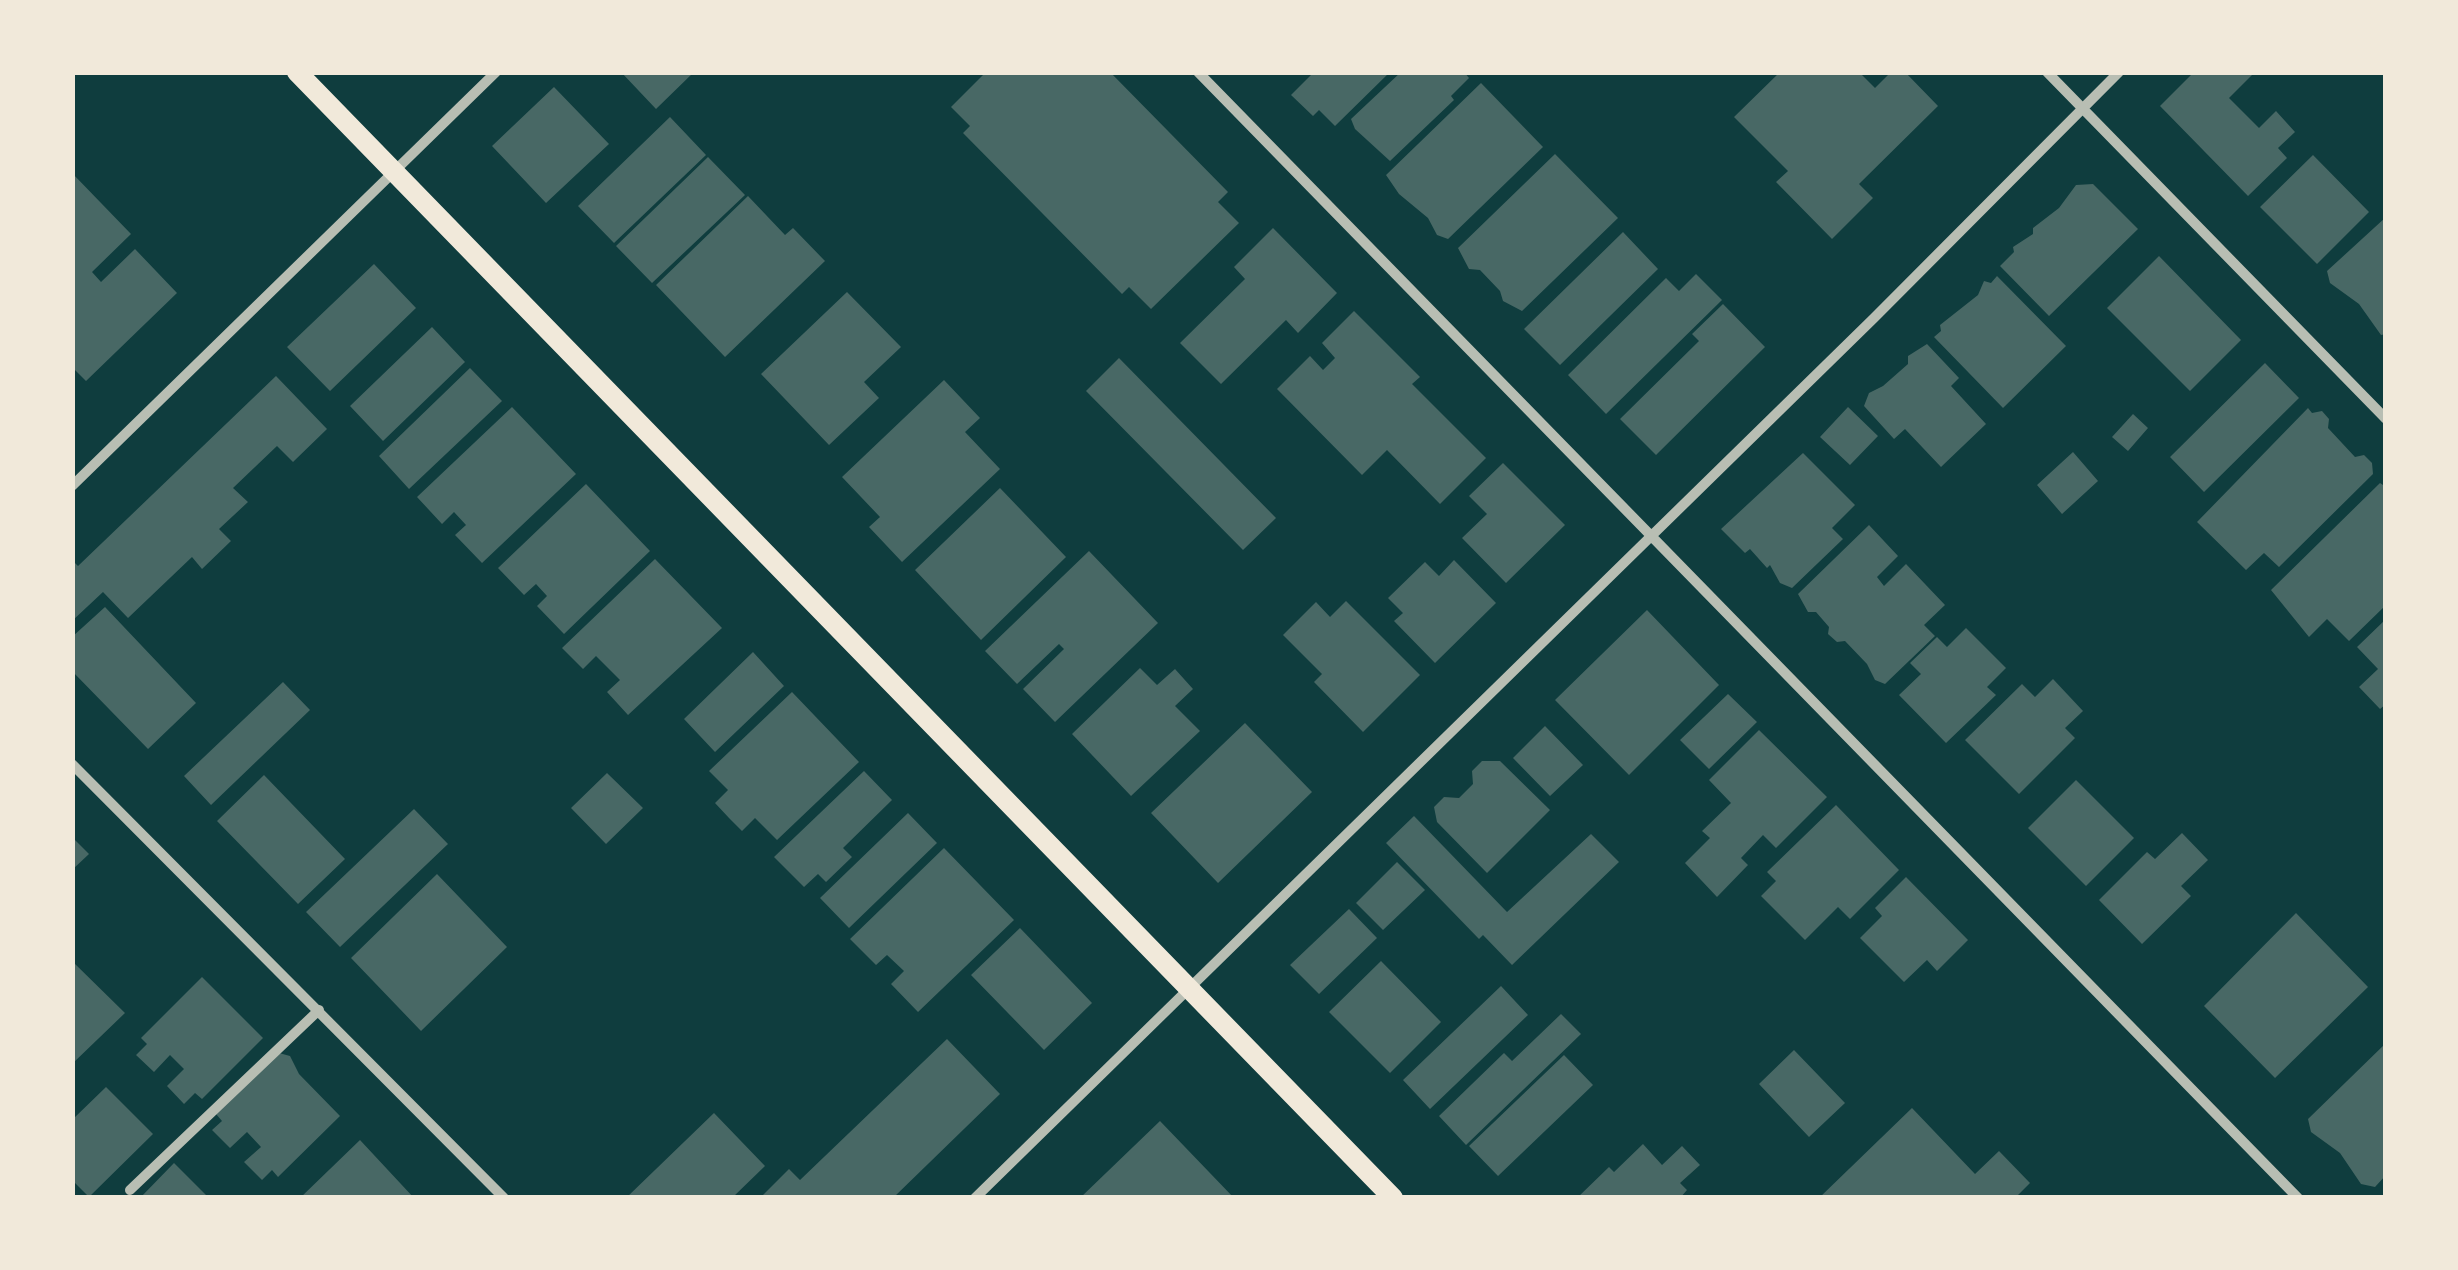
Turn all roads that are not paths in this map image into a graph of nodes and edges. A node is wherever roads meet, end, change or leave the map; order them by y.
1 (297, 72) edge
2 (496, 72) edge
3 (1198, 72) edge
4 (2046, 72) edge
5 (2119, 72) edge
6 (2082, 108) junction
7 (394, 172) junction
8 (2386, 419) edge
9 (72, 486) edge
10 (1651, 536) junction
11 (72, 764) edge
12 (1189, 988) junction
13 (320, 1010) junction
14 (130, 1190) dead end
15 (504, 1198) edge
16 (975, 1198) edge
17 (1394, 1198) edge
18 (2298, 1198) edge

1 - 7 main road
2 - 7 street
3 - 10 street
4 - 6 street
5 - 6 street
6 - 8 street
6 - 10 street
7 - 9 street
7 - 12 main road
10 - 12 street
10 - 18 street
11 - 13 street
12 - 16 street
12 - 17 main road
13 - 14 street
13 - 15 street

